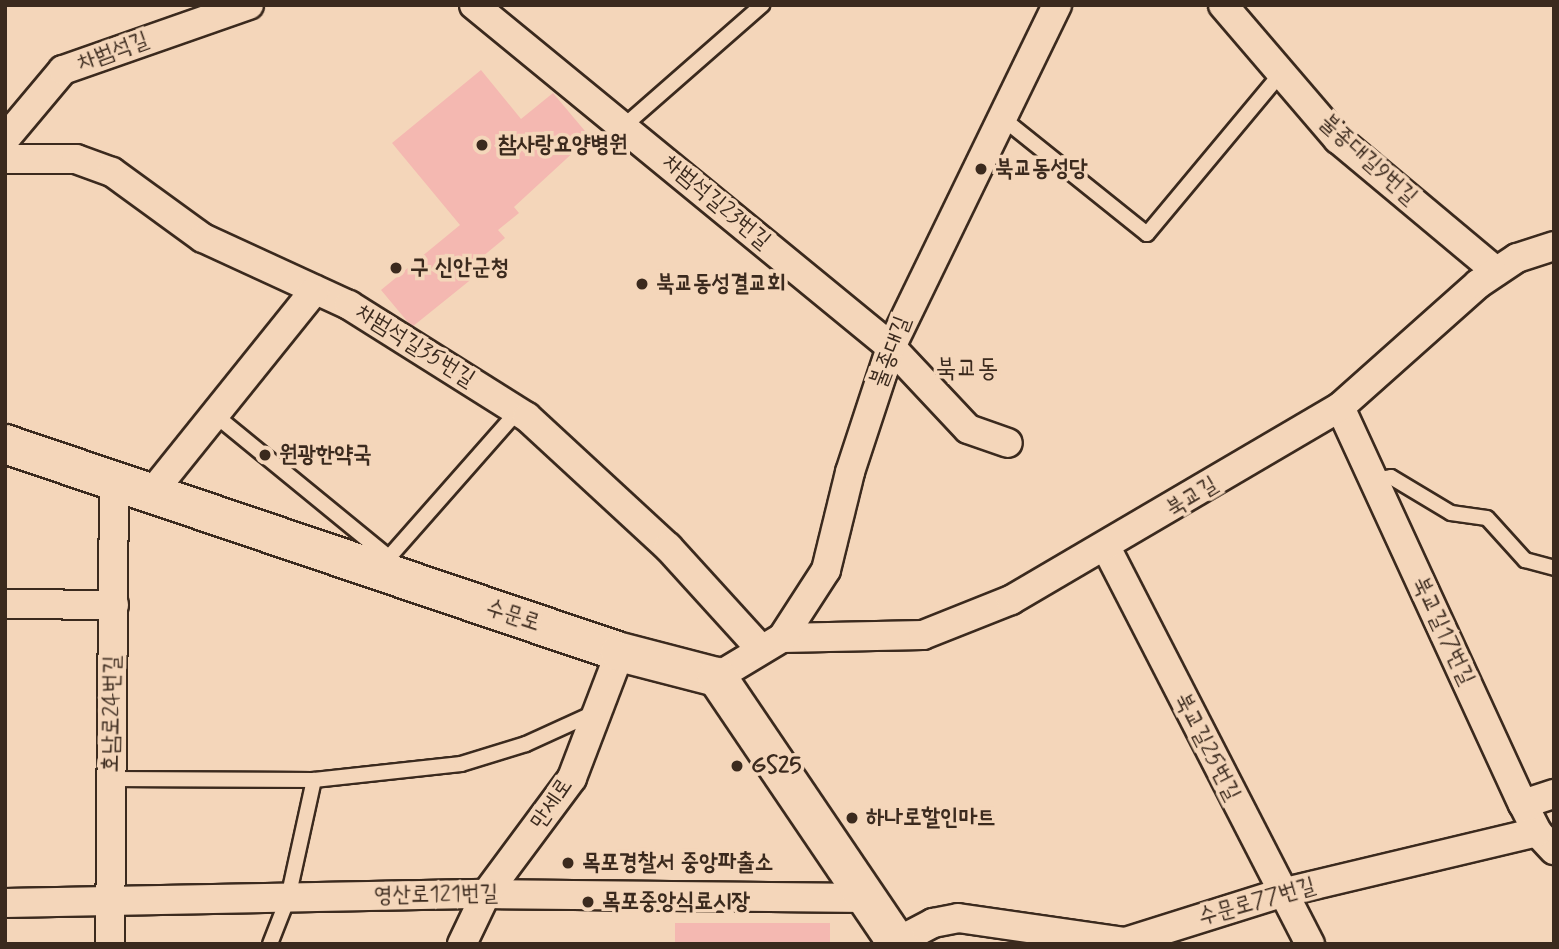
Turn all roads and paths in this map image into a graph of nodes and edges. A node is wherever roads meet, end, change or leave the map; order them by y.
1 (249, 5) edge
2 (474, 5) edge
3 (762, 5) edge
4 (1057, 5) edge
5 (1223, 5) edge
6 (172, 18) edge
7 (1281, 73) junction
8 (1001, 117) junction
9 (624, 126) junction
10 (5, 139) edge
11 (5, 159) edge
12 (1554, 246) edge
13 (1496, 271) junction
14 (315, 290) junction
15 (891, 347) junction
16 (1340, 407) junction
17 (517, 412) junction
18 (215, 415) junction
19 (1008, 443) dead end
20 (5, 444) edge
21 (1374, 480) junction
22 (114, 484) junction
23 (150, 495) junction
24 (1107, 549) junction
25 (383, 564) junction
26 (1554, 568) edge
27 (5, 604) edge
28 (114, 605) junction
29 (771, 643) junction
30 (620, 652) junction
31 (717, 677) junction
32 (599, 710) junction
33 (111, 779) junction
34 (314, 780) junction
35 (1554, 794) edge
36 (1523, 804) junction
37 (1546, 841) edge
38 (1280, 893) junction
39 (486, 894) junction
40 (288, 898) junction
41 (867, 898) junction
42 (110, 902) junction
43 (5, 903) edge
44 (897, 943) edge
45 (110, 944) edge
46 (270, 944) edge
47 (463, 944) edge
48 (1310, 944) edge

1 - 6 street, 차범석길
2 - 9 street, 차범석길23번길
3 - 9 lane
4 - 8 street, 불종대길
5 - 7 street, 불종대길9번길
6 - 10 street, 차범석길
7 - 8 lane
7 - 13 street, 불종대길9번길
8 - 15 street, 불종대길
9 - 15 street, 차범석길23번길
11 - 14 street, 차범석길35번길
12 - 13 street, 북교길
13 - 16 street, 북교길
14 - 17 street, 차범석길35번길
14 - 18 street
15 - 19 street, 차범석길23번길
15 - 29 street, 불종대길
16 - 21 street, 북교길17번길
16 - 24 street, 북교길
17 - 25 lane
17 - 29 street, 차범석길35번길
18 - 23 street
18 - 25 lane
20 - 22 street, 수문로
21 - 26 lane
21 - 36 street, 북교길17번길
22 - 23 street, 수문로
22 - 28 street, 호남로24번길
23 - 25 street, 수문로
24 - 29 street, 북교길
24 - 38 street, 북교길25번길
25 - 30 street, 수문로
27 - 28 street
28 - 33 street, 호남로24번길
29 - 31 street, 불종대길
30 - 31 street, 수문로
30 - 32 street, 만세로
31 - 41 street
32 - 34 lane
32 - 39 street, 만세로
33 - 34 lane
33 - 42 street, 호남로24번길
34 - 40 lane
35 - 36 street
36 - 37 street, 북교길17번길
37 - 38 street, 수문로77번길
38 - 44 street, 수문로77번길
38 - 48 street, 북교길25번길
39 - 40 street, 영산로121번길
39 - 41 street, 영산로121번길
39 - 47 street, 만세로
40 - 42 street, 영산로121번길
40 - 46 lane
41 - 44 street
42 - 43 street, 영산로121번길
42 - 45 street, 호남로24번길

